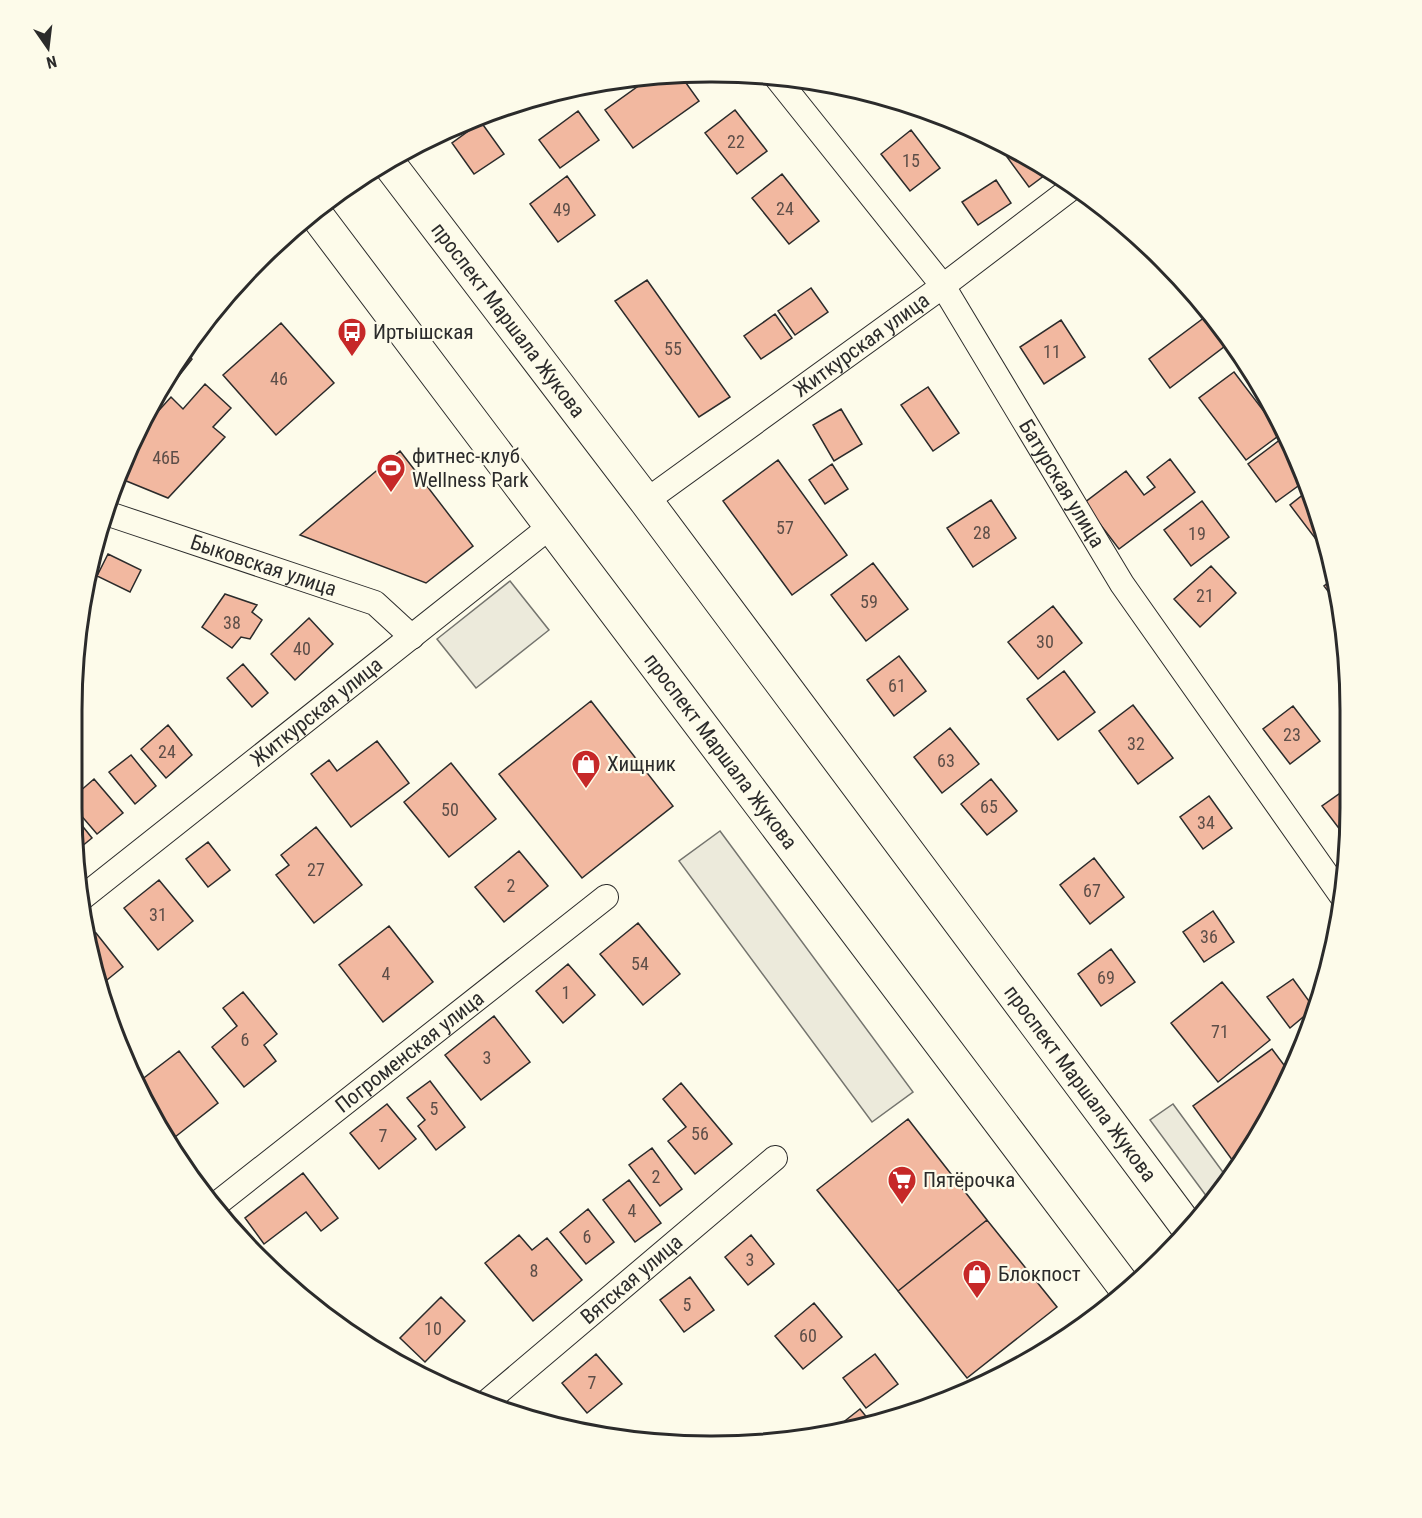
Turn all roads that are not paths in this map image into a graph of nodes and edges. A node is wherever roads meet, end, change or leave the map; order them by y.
1 (784, 87) edge
2 (393, 169) edge
3 (1066, 192) edge
4 (320, 219) edge
5 (942, 286) junction
6 (646, 501) junction
7 (114, 516) edge
8 (551, 526) junction
9 (412, 637) junction
10 (1334, 886) edge
11 (89, 893) edge
12 (606, 897) dead end
13 (775, 1158) dead end
14 (220, 1200) edge
15 (1183, 1222) edge
16 (1121, 1283) edge
17 (493, 1396) edge

1 - 5 street, Батурская улица
2 - 6 highway, проспект Маршала Жукова
3 - 5 street, Житкурская улица
4 - 8 highway, проспект Маршала Жукова
5 - 6 street, Житкурская улица
5 - 10 street, Батурская улица
6 - 15 highway, проспект Маршала Жукова
7 - 9 street, Быковская улица
8 - 9 street, Житкурская улица
8 - 16 highway, проспект Маршала Жукова
9 - 11 street, Житкурская улица
12 - 14 street, Погроменская улица
13 - 17 street, Вятская улица

